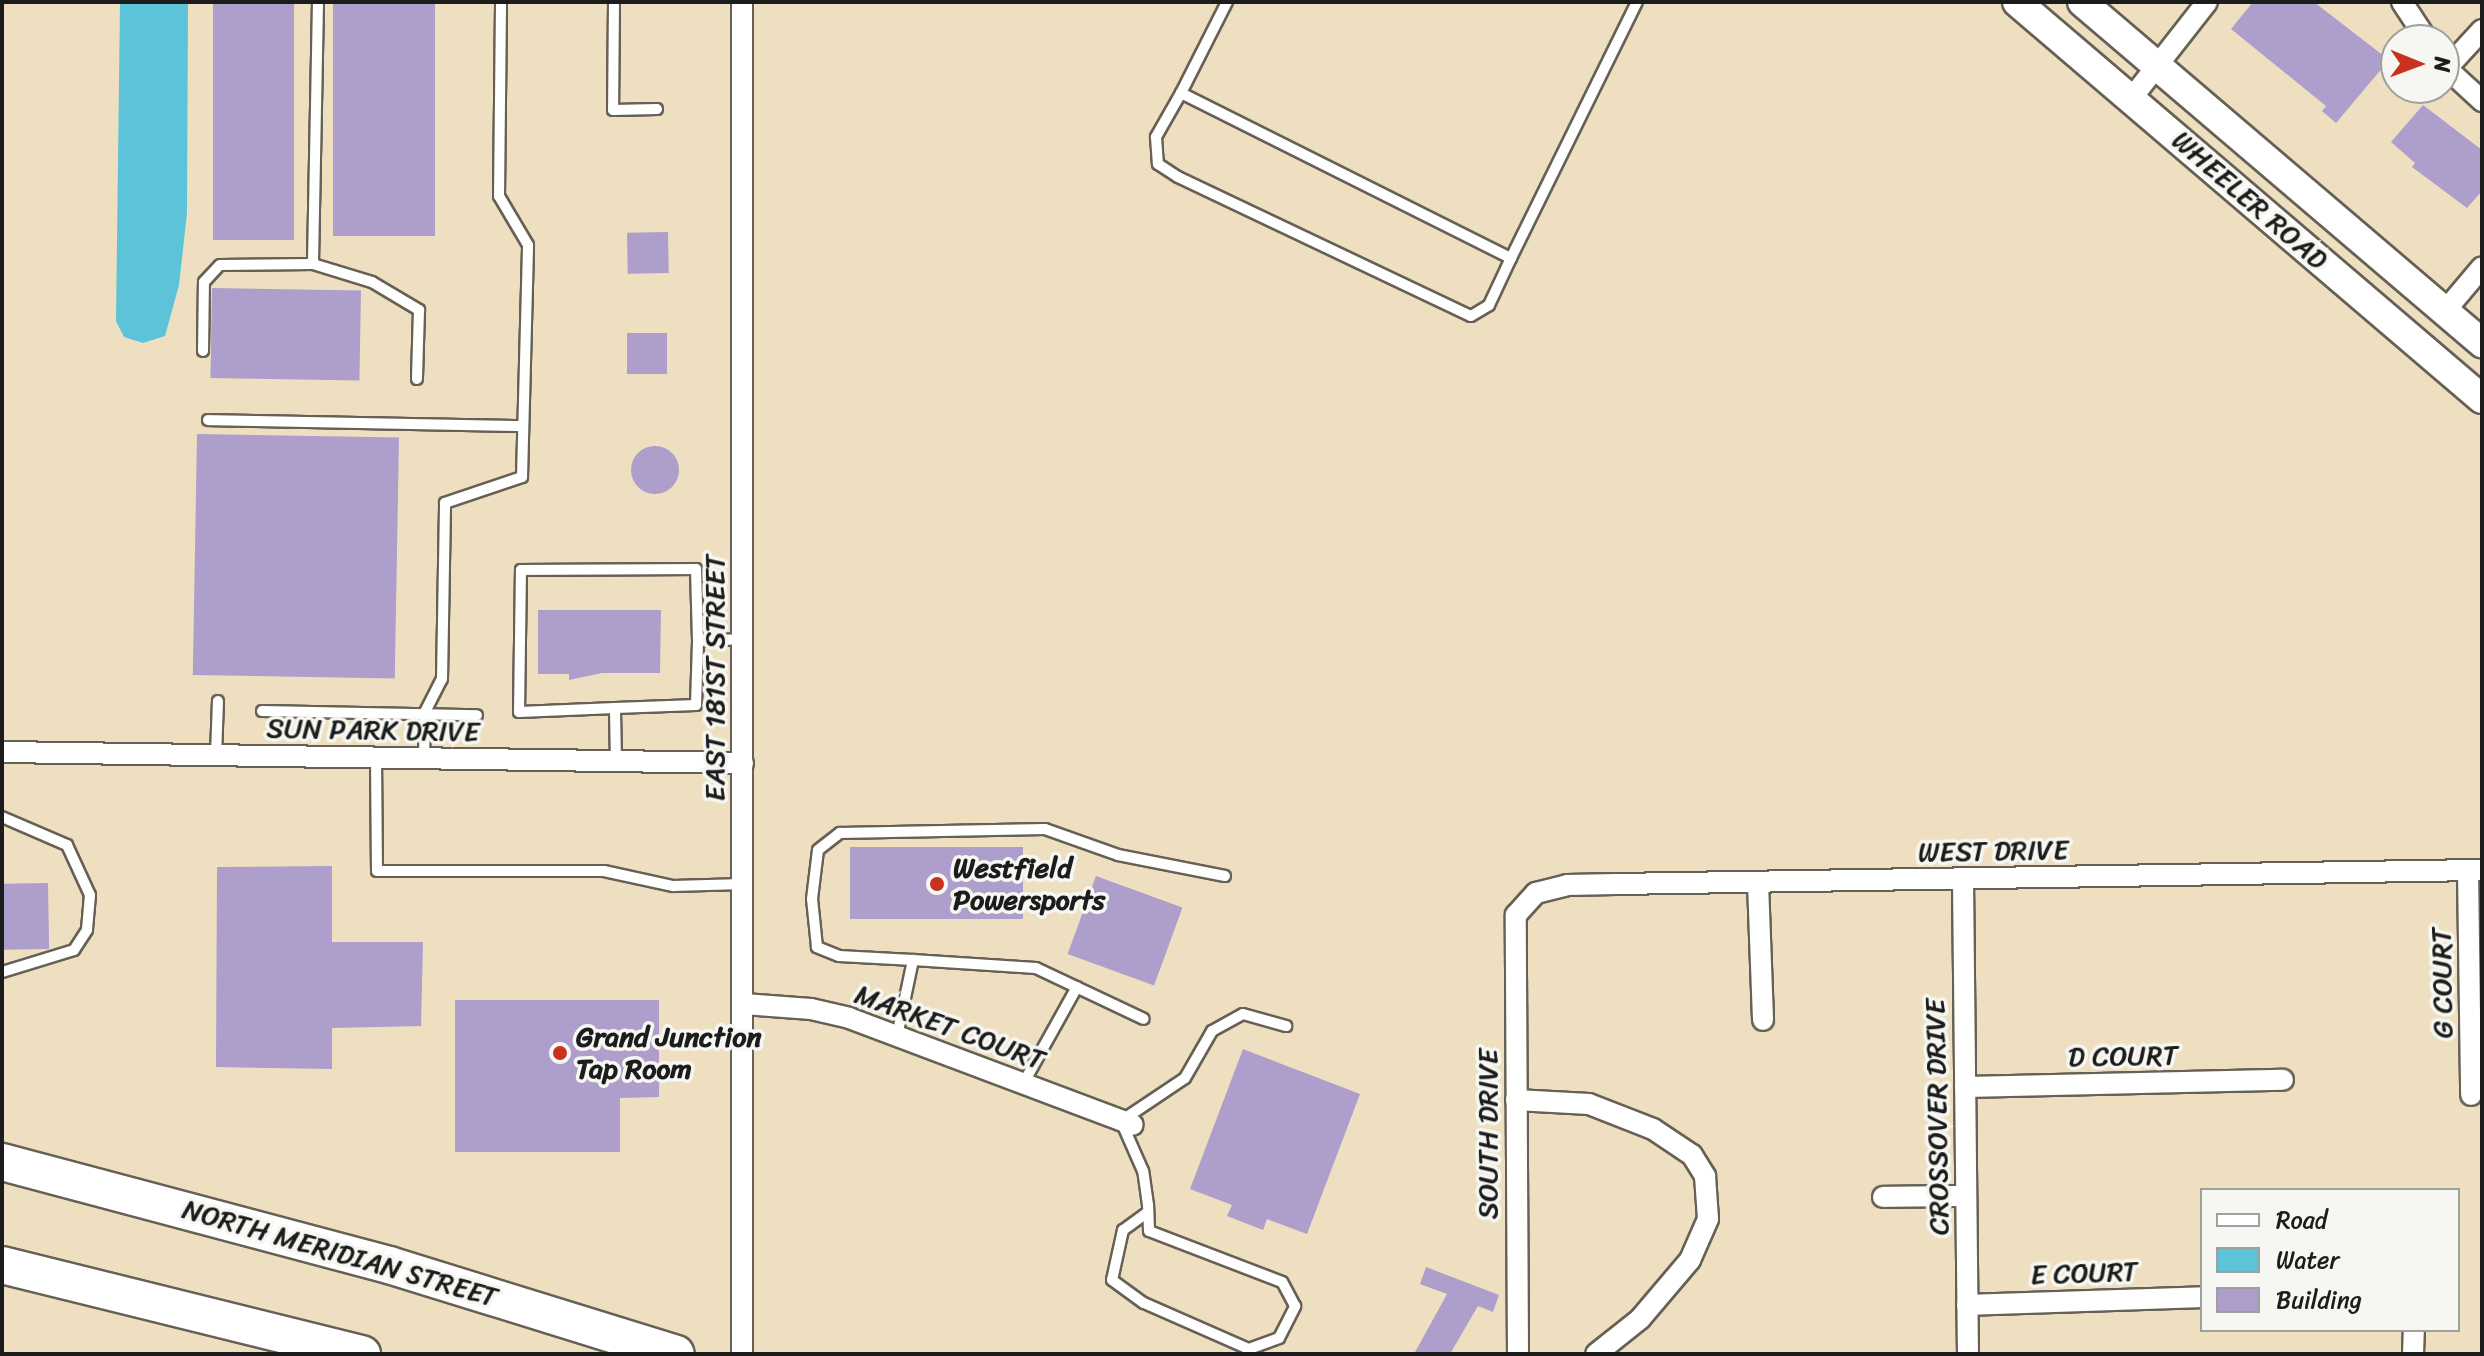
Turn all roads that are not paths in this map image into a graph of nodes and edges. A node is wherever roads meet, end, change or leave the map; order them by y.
1 (318, 2) edge
2 (501, 2) edge
3 (614, 2) edge
4 (742, 2) edge
5 (1227, 2) edge
6 (1637, 2) edge
7 (2017, 2) edge
8 (2082, 2) edge
9 (2207, 2) edge
10 (2402, 2) edge
11 (2416, 24) edge
12 (2482, 30) edge
13 (2460, 52) edge
14 (2156, 67) junction
15 (2460, 81) edge
16 (1181, 93) junction
17 (2131, 99) junction
18 (2482, 101) edge
19 (657, 109) dead end
20 (1511, 258) junction
21 (313, 264) junction
22 (2482, 267) edge
23 (2445, 311) junction
24 (2482, 343) edge
25 (203, 351) dead end
26 (417, 379) dead end
27 (2482, 399) edge
28 (208, 420) dead end
29 (523, 426) junction
30 (743, 639) junction
31 (698, 641) junction
32 (218, 701) dead end
33 (615, 708) junction
34 (262, 711) dead end
35 (425, 712) junction
36 (477, 715) dead end
37 (2, 752) edge
38 (216, 755) junction
39 (376, 758) junction
40 (424, 759) junction
41 (616, 762) junction
42 (743, 763) junction
43 (2, 817) edge
44 (2475, 870) edge
45 (1225, 876) dead end
46 (1963, 880) junction
47 (1758, 883) junction
48 (743, 884) junction
49 (1516, 915) joint
50 (913, 960) junction
51 (2, 972) edge
52 (1077, 987) junction
53 (744, 1004) junction
54 (1144, 1019) dead end
55 (1763, 1020) dead end
56 (1286, 1026) dead end
57 (897, 1036) junction
58 (2283, 1080) dead end
59 (1023, 1084) junction
60 (1965, 1087) junction
61 (2471, 1095) dead end
62 (1516, 1100) junction
63 (1127, 1123) junction
64 (2, 1162) edge
65 (1966, 1196) junction
66 (1883, 1197) dead end
67 (1148, 1212) junction
68 (2, 1265) edge
69 (2200, 1297) edge
70 (1967, 1305) junction
71 (2414, 1332) edge
72 (673, 1353) edge
73 (362, 1354) edge
74 (742, 1354) edge
75 (1518, 1354) edge
76 (1596, 1354) edge
77 (1968, 1354) edge
78 (2413, 1354) edge

1 - 21 lane
2 - 29 lane
3 - 19 lane
4 - 30 street, EAST 181ST STREET
5 - 16 lane
6 - 20 lane
7 - 17 street, WHEELER ROAD
8 - 14 street, WHEELER ROAD
9 - 14 street
10 - 11 street
12 - 13 street
14 - 17 street
14 - 23 street, WHEELER ROAD
15 - 18 street
16 - 20 lane
16 - 20 lane
17 - 27 street, WHEELER ROAD
21 - 25 lane
21 - 26 lane
22 - 23 street
23 - 24 street, WHEELER ROAD
28 - 29 lane
29 - 35 lane
30 - 31 lane
30 - 42 street, EAST 181ST STREET
31 - 33 lane
31 - 33 lane
32 - 38 lane
33 - 41 lane
34 - 35 lane
35 - 36 lane
35 - 40 lane
37 - 38 street, SUN PARK DRIVE
38 - 39 street, SUN PARK DRIVE
39 - 40 street, SUN PARK DRIVE
39 - 48 lane
40 - 41 street, SUN PARK DRIVE
41 - 42 street, SUN PARK DRIVE
42 - 48 street, EAST 181ST STREET
43 - 51 lane
44 - 46 street, WEST DRIVE
44 - 61 street, G COURT
45 - 50 lane
46 - 47 street, WEST DRIVE
46 - 60 street, CROSSOVER DRIVE
47 - 49 street, WEST DRIVE
47 - 55 street
48 - 53 street, EAST 181ST STREET
49 - 62 street, SOUTH DRIVE
50 - 52 lane
50 - 57 lane
52 - 54 lane
52 - 59 lane
53 - 57 street, MARKET COURT
53 - 74 street, EAST 181ST STREET
56 - 63 lane
57 - 59 street, MARKET COURT
58 - 60 street, D COURT
59 - 63 street, MARKET COURT
60 - 65 street, CROSSOVER DRIVE
62 - 75 street, SOUTH DRIVE
62 - 76 street
63 - 67 lane
64 - 72 highway, NORTH MERIDIAN STREET
65 - 66 street
65 - 70 street, CROSSOVER DRIVE
67 - 67 lane
68 - 73 highway
69 - 70 street, E COURT
70 - 77 street, CROSSOVER DRIVE
71 - 78 street

